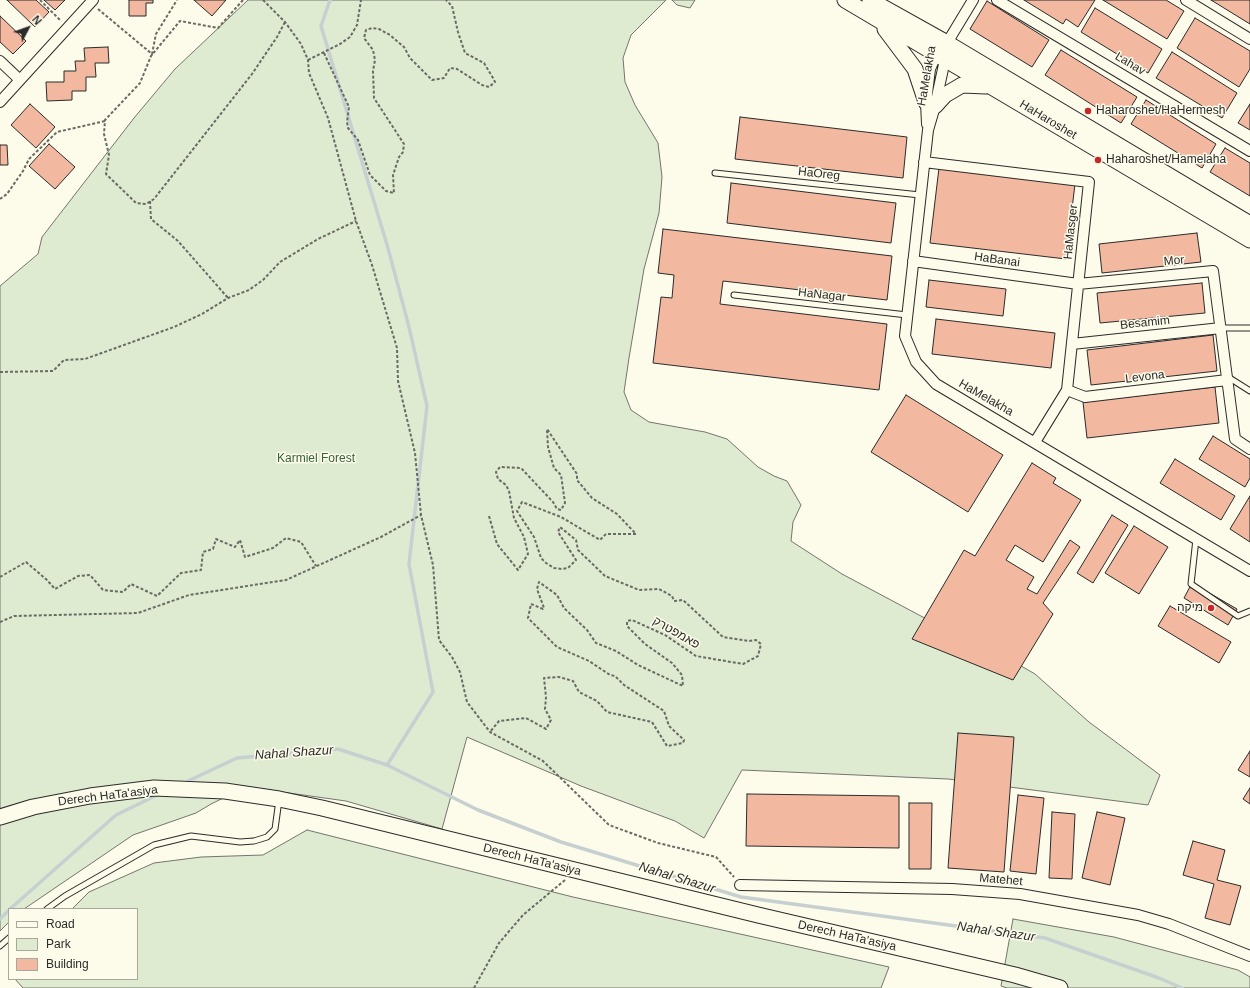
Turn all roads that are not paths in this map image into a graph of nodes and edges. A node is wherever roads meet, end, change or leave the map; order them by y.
1 (845, 0) edge
2 (870, 0) edge
3 (973, 0) edge
4 (997, 0) edge
5 (1186, 0) edge
6 (92, 2) edge
7 (876, 19) junction
8 (1250, 39) edge
9 (947, 43) junction
10 (941, 57) junction
11 (0, 61) edge
12 (20, 80) junction
13 (993, 88) junction
14 (0, 102) edge
15 (930, 104) junction
16 (1250, 151) edge
17 (924, 162) junction
18 (715, 173) dead end
19 (920, 195) junction
20 (1250, 224) edge
21 (1250, 240) edge
22 (913, 262) junction
23 (1078, 284) junction
24 (734, 295) dead end
25 (907, 315) junction
26 (1221, 328) junction
27 (1250, 328) edge
28 (1072, 344) junction
29 (1227, 378) junction
30 (1067, 390) junction
31 (1250, 392) edge
32 (1035, 442) junction
33 (1250, 449) edge
34 (1196, 539) junction
35 (1250, 571) edge
36 (1250, 611) edge
37 (279, 799) junction
38 (0, 816) edge
39 (740, 885) road end
40 (48, 908) edge
41 (8, 939) edge
42 (0, 946) edge
43 (1250, 956) edge
44 (1060, 988) edge

1 - 7 street, HaHaroshet
2 - 9 street, HaHaroshet
3 - 9 street, HaMelakha
4 - 16 street, Lahav
5 - 8 street
6 - 12 street
7 - 10 street, HaHaroshet
7 - 15 street
9 - 10 street, HaMelakha
9 - 20 street, HaHaroshet
10 - 13 street, HaHaroshet
10 - 15 street, HaMelakha
11 - 12 street
12 - 14 street
13 - 15 street
13 - 21 street, HaHaroshet
15 - 17 street, HaMelakha
17 - 19 street, HaMelakha
17 - 23 street, HaMasger
18 - 19 lane, HaOreg
19 - 22 street, HaMelakha
22 - 23 street, HaBanai
22 - 25 street, HaMelakha
23 - 26 street, Mor
23 - 28 street, HaMasger
24 - 25 lane, HaNagar
25 - 32 street, HaMelakha
26 - 27 lane
26 - 28 street, Besamim
26 - 29 street
28 - 30 street, HaMasger
29 - 30 street, Levona
29 - 31 lane
29 - 33 street
30 - 32 street, HaMasger
32 - 34 street, HaMelakha
34 - 35 street, HaMelakha
34 - 36 lane
37 - 38 street, Derech HaTa'asiya
37 - 40 lane
37 - 44 street, Derech HaTa'asiya
39 - 43 street, Matehet
41 - 42 lane

